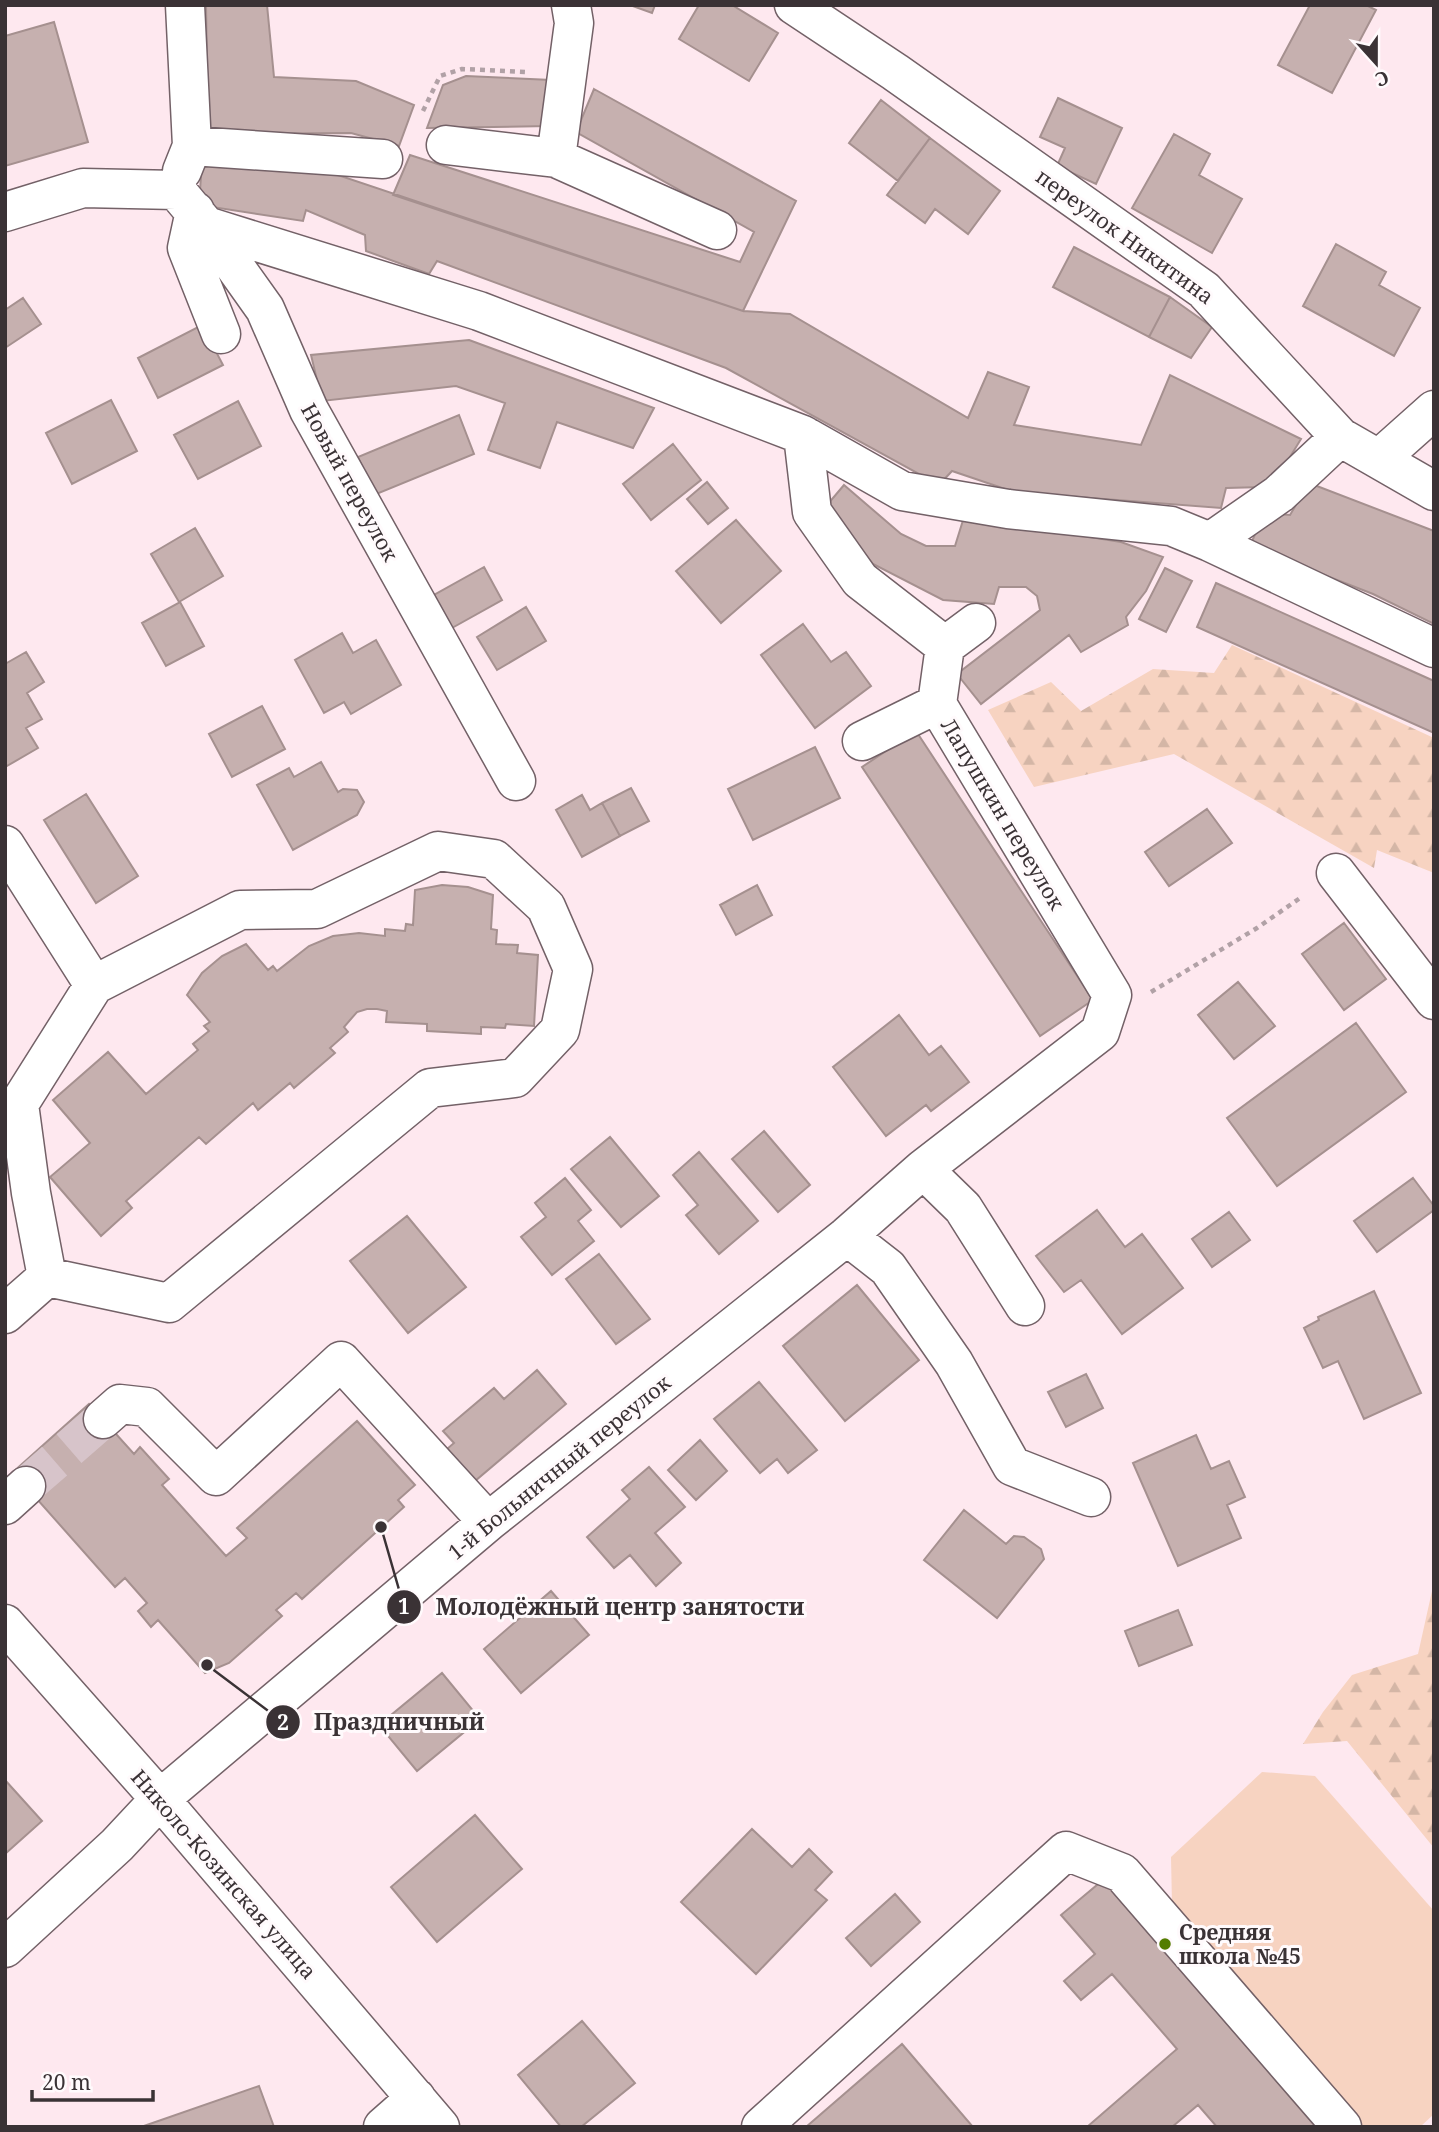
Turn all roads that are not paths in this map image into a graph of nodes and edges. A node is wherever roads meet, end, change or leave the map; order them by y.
1 (185, 5) edge
2 (571, 5) edge
3 (794, 5) edge
4 (446, 145) dead end
5 (191, 146) junction
6 (556, 158) junction
7 (383, 159) road end
8 (192, 209) junction
9 (5, 212) edge
10 (717, 230) dead end
11 (221, 334) dead end
12 (1434, 410) edge
13 (803, 435) junction
14 (1340, 437) junction
15 (1379, 459) junction
16 (1434, 491) edge
17 (1210, 542) junction
18 (976, 623) dead end
19 (946, 646) junction
20 (1434, 648) edge
21 (937, 704) junction
22 (862, 741) dead end
23 (516, 781) dead end
24 (5, 845) edge
25 (1336, 873) road end
26 (94, 985) junction
27 (1129, 995) joint
28 (1434, 1000) edge
29 (923, 1169) junction
30 (848, 1236) junction
31 (47, 1277) junction
32 (1025, 1306) dead end
33 (5, 1314) edge
34 (103, 1419) tunnel mouth
35 (1091, 1497) dead end
36 (488, 1522) junction
37 (5, 1624) edge
38 (160, 1799) junction
39 (5, 1948) edge
40 (415, 2098) junction
41 (383, 2127) edge
42 (440, 2127) edge
43 (761, 2127) edge
44 (1342, 2127) edge

1 - 5 street
2 - 6 street
3 - 14 street, переулок Никитина
4 - 6 street
5 - 7 street
5 - 8 street
6 - 10 street
8 - 9 street
8 - 11 street
8 - 13 street
8 - 23 street, Новый переулок
12 - 15 street
13 - 17 street
13 - 19 street
14 - 15 street, переулок Никитина
14 - 17 street
15 - 16 street, переулок Никитина
17 - 20 street
18 - 19 street
19 - 21 street
21 - 22 street, Лапушкин переулок
21 - 27 street, Лапушкин переулок
24 - 26 street
25 - 28 street
26 - 31 street
26 - 31 street
27 - 29 street, 1-й Больничный переулок
29 - 30 street, 1-й Больничный переулок
29 - 32 street
30 - 35 street
30 - 36 street, 1-й Больничный переулок
31 - 33 street
34 - 36 street
36 - 38 street, 1-й Больничный переулок
37 - 38 street, Николо-Козинская улица
38 - 39 street, 1-й Больничный переулок
38 - 40 street, Николо-Козинская улица
40 - 41 street
40 - 42 street, Николо-Козинская улица
43 - 44 street

